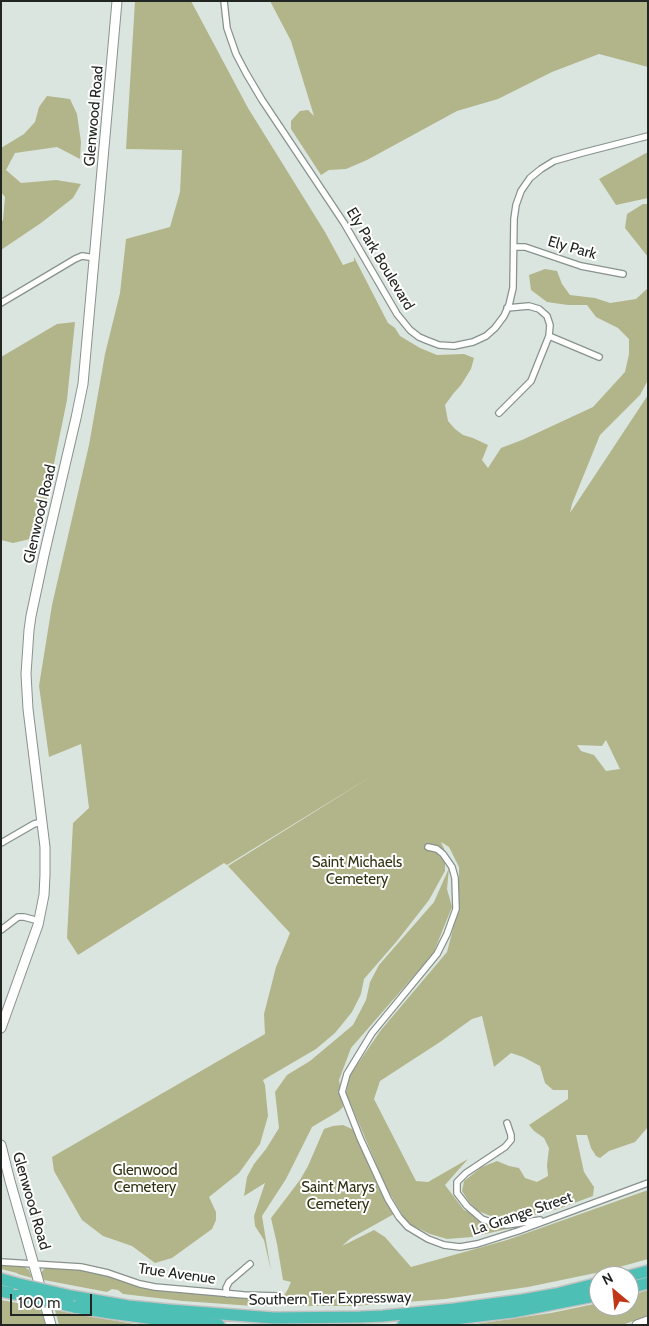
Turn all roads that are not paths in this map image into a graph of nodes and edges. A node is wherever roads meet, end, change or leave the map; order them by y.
1 (118, 1) edge
2 (224, 1) edge
3 (648, 136) edge
4 (514, 247) junction
5 (95, 259) junction
6 (622, 274) dead end
7 (1, 303) edge
8 (507, 308) junction
9 (549, 336) junction
10 (599, 357) dead end
11 (499, 413) dead end
12 (42, 822) junction
13 (1, 843) edge
14 (428, 847) dead end
15 (39, 921) junction
16 (1, 930) edge
17 (1, 1028) edge
18 (507, 1124) dead end
19 (1, 1145) edge
20 (648, 1183) edge
21 (552, 1218) junction
22 (1, 1262) edge
23 (35, 1264) junction
24 (250, 1264) dead end
25 (1, 1279) edge
26 (589, 1286) edge
27 (1, 1291) edge
28 (227, 1294) junction
29 (278, 1296) dead end
30 (589, 1298) edge
31 (72, 1301) junction
32 (648, 1321) edge
33 (52, 1325) edge
34 (219, 1325) edge
35 (403, 1325) edge
36 (637, 1325) edge

1 - 5 street, Glenwood Road
2 - 8 street, Ely Park Boulevard
3 - 4 street, Ely Park Boulevard
4 - 6 street, Ely Park
4 - 8 street, Ely Park Boulevard
5 - 7 street
5 - 12 street, Glenwood Road
8 - 9 street
9 - 10 street
9 - 11 street
12 - 13 street
12 - 15 street, Glenwood Road
14 - 21 street, La Grange Street
15 - 16 street
15 - 17 street, Glenwood Road
18 - 21 street
19 - 23 street, Glenwood Road
20 - 21 street, La Grange Street
22 - 23 street, True Avenue
23 - 28 street, True Avenue
23 - 33 street, Glenwood Road
24 - 28 street, True Avenue
25 - 31 highway, Southern Tier Expressway, bridge
26 - 31 highway, Southern Tier Expressway
27 - 31 highway, Southern Tier Expressway, bridge
28 - 29 street, True Avenue
30 - 35 highway, Southern Tier Expressway
31 - 34 highway, Southern Tier Expressway
32 - 36 street

